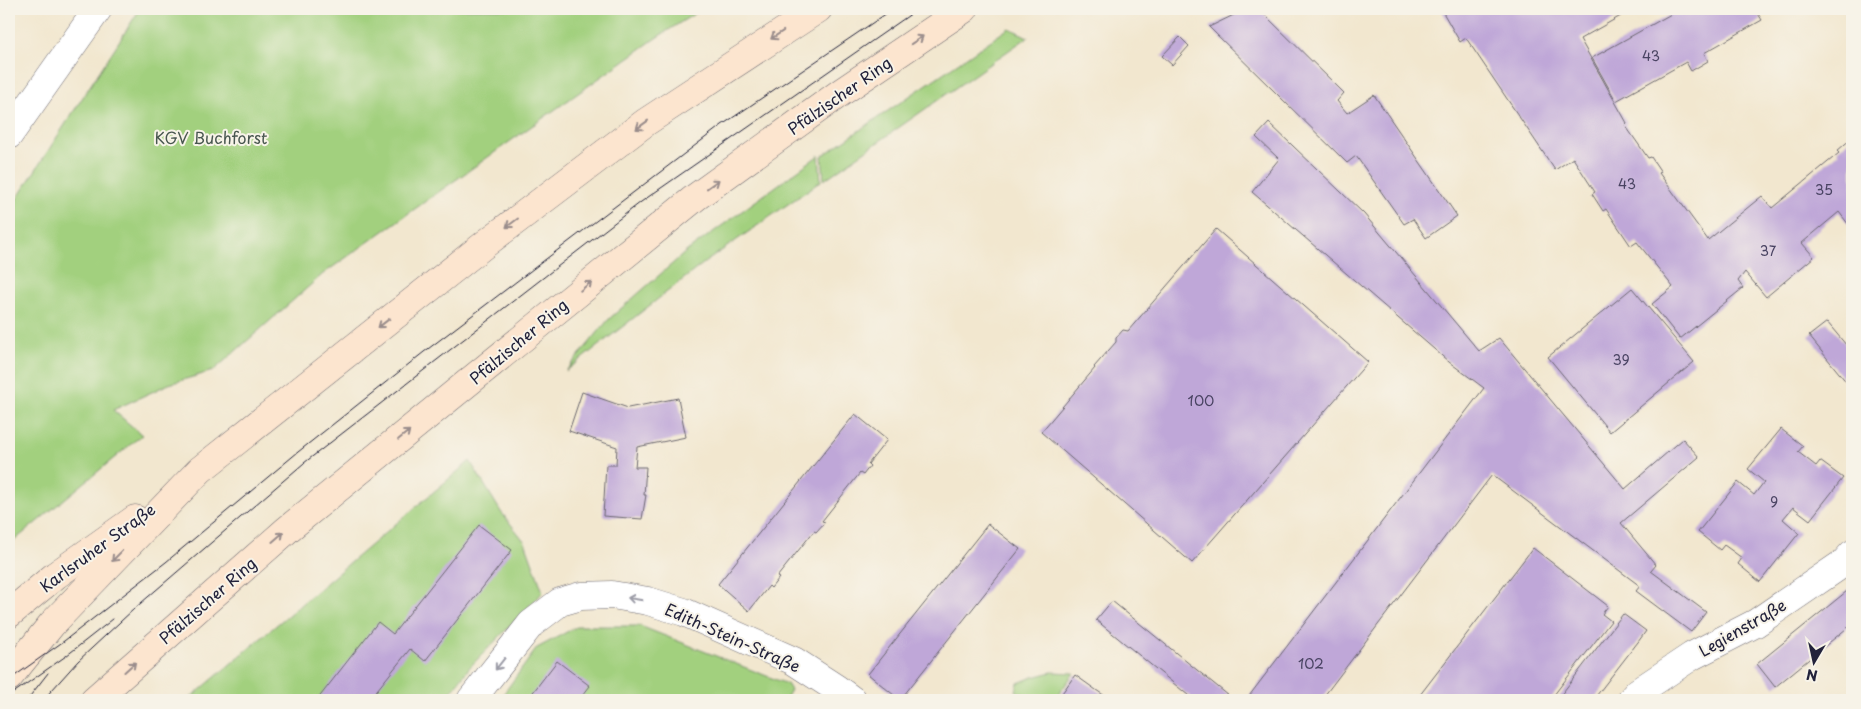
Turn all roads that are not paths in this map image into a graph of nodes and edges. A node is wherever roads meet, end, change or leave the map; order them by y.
1 (98, 9) edge
2 (818, 9) edge
3 (964, 9) edge
4 (9, 135) edge
5 (187, 482) junction
6 (1852, 554) edge
7 (9, 614) edge
8 (9, 677) edge
9 (94, 700) edge
10 (471, 700) edge
11 (852, 700) edge
12 (1631, 700) edge

1 - 4 street
2 -> 5 main road
9 -> 3 main road, Pfälzischer Ring
5 - 7 main road, Karlsruher Straße
5 -> 8 main road
6 - 12 street, Legienstraße
11 -> 10 street, Edith-Stein-Straße

